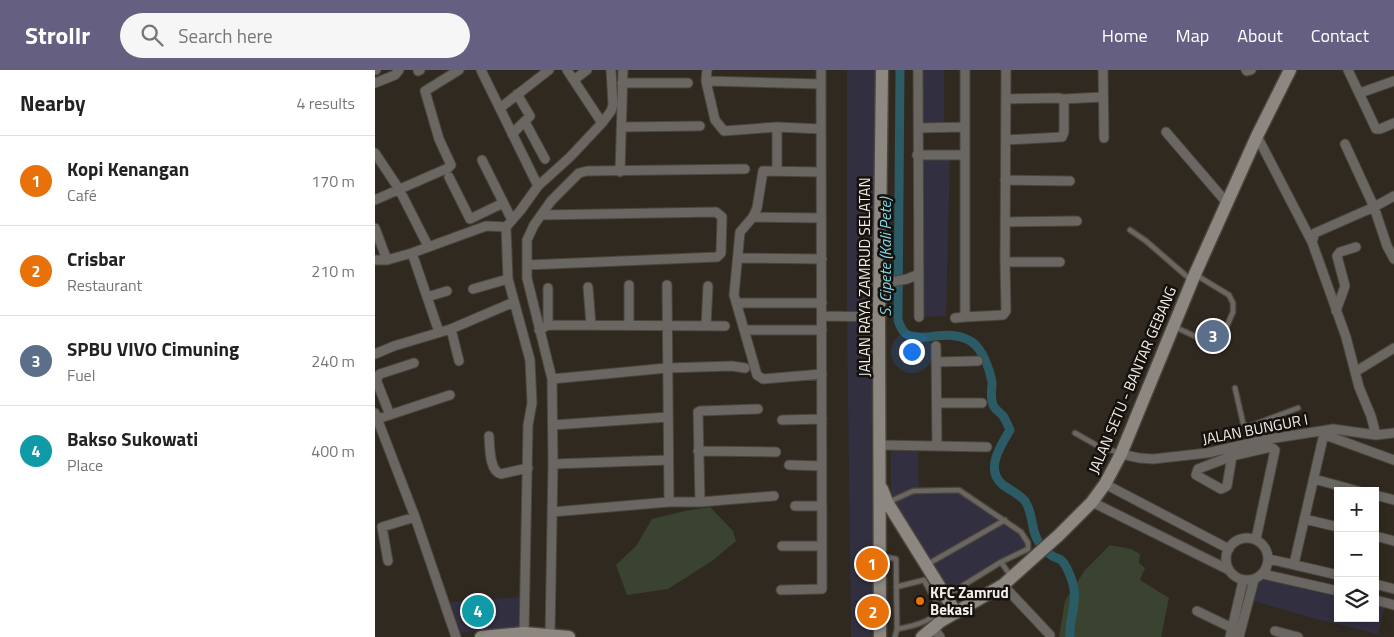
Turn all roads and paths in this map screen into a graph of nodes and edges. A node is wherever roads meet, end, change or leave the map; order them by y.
1 (399, 70) edge
2 (459, 70) edge
3 (481, 70) edge
4 (549, 70) edge
5 (567, 70) edge
6 (587, 70) edge
7 (611, 70) edge
8 (623, 70) edge
9 (707, 70) edge
10 (821, 70) edge
11 (882, 70) edge
12 (918, 70) edge
13 (965, 70) edge
14 (1006, 70) edge
15 (1103, 70) edge
16 (1246, 70) edge
17 (1251, 70) edge
18 (1290, 70) edge
19 (1348, 70) edge
20 (538, 73) edge
21 (573, 80) junction
22 (706, 81) junction
23 (1394, 81) edge
24 (688, 82) dead end
25 (375, 83) edge
26 (622, 83) junction
27 (821, 84) junction
28 (1361, 93) junction
29 (517, 94) junction
30 (1103, 97) junction
31 (1006, 99) junction
32 (1063, 99) junction
33 (500, 108) junction
34 (525, 122) junction
35 (602, 123) junction
36 (1394, 124) edge
37 (700, 126) dead end
38 (621, 127) junction
39 (777, 127) junction
40 (965, 127) junction
41 (918, 128) junction
42 (821, 129) junction
43 (1167, 132) dead end
44 (512, 134) junction
45 (1257, 136) junction
46 (1104, 138) dead end
47 (1005, 140) junction
48 (1345, 144) dead end
49 (375, 152) edge
50 (917, 155) junction
51 (965, 155) junction
52 (545, 159) dead end
53 (482, 160) dead end
54 (745, 169) dead end
55 (777, 171) junction
56 (620, 172) junction
57 (821, 172) junction
58 (449, 177) dead end
59 (1005, 180) junction
60 (1070, 180) dead end
61 (538, 186) junction
62 (399, 189) junction
63 (1394, 196) edge
64 (375, 200) edge
65 (503, 202) junction
66 (1227, 203) junction
67 (1374, 207) junction
68 (541, 215) junction
69 (753, 217) junction
70 (821, 218) junction
71 (1077, 221) dead end
72 (1005, 222) junction
73 (509, 223) junction
74 (375, 228) edge
75 (1130, 230) dead end
76 (1312, 242) junction
77 (428, 246) junction
78 (1356, 247) dead end
79 (412, 253) junction
80 (738, 258) junction
81 (821, 259) junction
82 (1394, 259) edge
83 (375, 260) edge
84 (387, 260) junction
85 (1005, 262) junction
86 (1060, 262) dead end
87 (527, 265) junction
88 (919, 274) junction
89 (1194, 277) junction
90 (508, 279) junction
91 (884, 283) junction
92 (629, 285) dead end
93 (667, 285) dead end
94 (708, 286) dead end
95 (588, 287) dead end
96 (548, 288) dead end
97 (473, 290) dead end
98 (447, 291) dead end
99 (427, 297) junction
100 (515, 302) junction
101 (737, 303) junction
102 (822, 304) junction
103 (1336, 311) junction
104 (822, 316) junction
105 (879, 317) junction
106 (965, 317) junction
107 (919, 318) dead end
108 (955, 318) dead end
109 (548, 325) junction
110 (591, 325) junction
111 (629, 325) junction
112 (667, 325) junction
113 (706, 326) junction
114 (725, 326) dead end
115 (1173, 327) junction
116 (451, 329) junction
117 (539, 330) junction
118 (744, 330) junction
119 (822, 330) junction
120 (439, 332) junction
121 (936, 346) dead end
122 (1394, 348) edge
123 (375, 354) edge
124 (459, 361) dead end
125 (936, 362) junction
126 (977, 362) dead end
127 (414, 363) dead end
128 (667, 368) junction
129 (745, 368) dead end
130 (1355, 372) junction
131 (822, 374) junction
132 (553, 379) junction
133 (1235, 388) dead end
134 (450, 395) dead end
135 (937, 403) junction
136 (982, 403) dead end
137 (1298, 408) dead end
138 (758, 409) dead end
139 (391, 415) junction
140 (376, 416) edge
141 (668, 417) junction
142 (1275, 417) junction
143 (822, 419) junction
144 (782, 420) dead end
145 (553, 425) junction
146 (1075, 433) dead end
147 (1394, 433) edge
148 (1375, 435) junction
149 (489, 436) dead end
150 (1274, 439) junction
151 (880, 445) junction
152 (937, 446) junction
153 (987, 447) dead end
154 (698, 451) junction
155 (776, 452) dead end
156 (1121, 454) junction
157 (1232, 456) dead end
158 (668, 460) junction
159 (1394, 460) edge
160 (553, 464) junction
161 (789, 465) dead end
162 (822, 466) junction
163 (528, 468) junction
164 (1314, 479) junction
165 (880, 484) junction
166 (1105, 484) junction
167 (1343, 487) edge
168 (774, 496) dead end
169 (1379, 496) edge
170 (1394, 500) edge
171 (669, 502) junction
172 (700, 502) junction
173 (887, 502) junction
174 (1092, 502) junction
175 (795, 506) dead end
176 (822, 506) junction
177 (552, 512) junction
178 (415, 517) junction
179 (1304, 519) junction
180 (1005, 520) junction
181 (1334, 526) edge
182 (1379, 537) edge
183 (1256, 539) junction
184 (1394, 541) edge
185 (782, 546) dead end
186 (822, 546) junction
187 (1229, 548) junction
188 (880, 556) junction
189 (1269, 559) junction
190 (388, 561) dead end
191 (1001, 562) junction
192 (1294, 564) junction
193 (925, 566) junction
194 (1229, 570) junction
195 (1263, 574) junction
196 (1334, 574) edge
197 (1243, 580) junction
198 (1254, 580) junction
199 (1008, 581) junction
200 (1379, 585) edge
201 (896, 587) junction
202 (1394, 589) edge
203 (781, 590) dead end
204 (1334, 591) edge
205 (945, 597) junction
206 (1379, 601) edge
207 (1394, 605) edge
208 (1197, 611) dead end
209 (956, 613) junction
210 (897, 629) junction
211 (1275, 631) dead end
212 (937, 632) edge
213 (1231, 632) edge
214 (921, 633) edge
215 (508, 635) edge
216 (533, 635) edge
217 (550, 635) junction
218 (1050, 635) dead end
219 (456, 637) edge
220 (481, 637) edge
221 (565, 637) edge
222 (569, 637) edge
223 (880, 637) edge
224 (895, 637) edge
225 (1239, 637) edge
226 (1296, 637) edge

1 - 25 street
2 - 62 street
3 - 33 street
4 - 20 street
5 - 21 street
6 - 21 street
7 - 35 street
8 - 26 street
9 - 22 street
10 - 27 street
11 - 91 main road, JALAN RAYA ZAMRUD SELATAN
12 - 41 street
13 - 40 street
14 - 31 street
15 - 30 street
16 - 17 street
18 - 45 main road, JALAN SETU - BANTAR GEBANG
19 - 28 street
20 - 29 street
21 - 35 street
22 - 27 street
22 - 39 street
23 - 28 street
24 - 26 street
26 - 38 street
27 - 42 street
28 - 36 street
29 - 33 street
29 - 34 street
30 - 32 street
30 - 46 street
31 - 32 street
31 - 47 street
32 - 47 street
33 - 44 street
34 - 44 street
34 - 52 street
35 - 61 street
37 - 38 street
38 - 56 street
39 - 42 street
39 - 55 street
40 - 41 street
40 - 51 street
41 - 50 street
42 - 57 street
43 - 66 street
44 - 61 street
45 - 66 main road, JALAN SETU - BANTAR GEBANG
45 - 76 street
47 - 59 street
48 - 67 street
49 - 62 street
50 - 51 street
50 - 88 street
51 - 106 street
53 - 65 street
54 - 56 street
55 - 57 street
55 - 69 street
56 - 68 street
57 - 70 street
58 - 65 street
59 - 60 street
59 - 72 street
61 - 73 street
62 - 64 street
62 - 77 street
63 - 67 street
65 - 73 street
66 - 89 main road, JALAN SETU - BANTAR GEBANG
67 - 76 street
67 - 82 street
68 - 87 street
68 - 87 street
69 - 70 street
69 - 80 street
70 - 81 street
71 - 72 street
72 - 85 street
73 - 77 street
73 - 90 street
74 - 84 street
75 - 89 lane
76 - 103 street
77 - 79 street
78 - 103 street
79 - 84 street
79 - 99 street
80 - 81 street
80 - 101 street
81 - 102 street
83 - 84 street
85 - 86 street
85 - 106 street
87 - 117 street
88 - 91 street
88 - 107 street
89 - 115 main road, JALAN SETU - BANTAR GEBANG
89 - 115 lane
90 - 97 street
90 - 100 street
91 - 105 main road, JALAN RAYA ZAMRUD SELATAN
92 - 111 street
93 - 112 street
94 - 113 street
95 - 110 street
96 - 109 street
98 - 99 street
99 - 120 street
100 - 116 street
100 - 163 street
101 - 102 street
101 - 118 street
102 - 104 street
103 - 130 street
104 - 105 street
104 - 119 street
105 - 151 main road, JALAN RAYA ZAMRUD SELATAN
106 - 108 street
109 - 110 street
109 - 117 street
110 - 111 street
111 - 112 street
112 - 113 street
112 - 128 street
113 - 114 street
115 - 156 main road, JALAN SETU - BANTAR GEBANG
116 - 120 street
116 - 124 street
117 - 132 street
118 - 119 street
118 - 131 street
119 - 131 street
120 - 123 street
121 - 125 street
122 - 130 street
125 - 126 street
125 - 135 street
127 - 139 street
128 - 129 street
128 - 132 street
128 - 141 street
130 - 148 street
131 - 143 street
132 - 145 street
133 - 142 lane
134 - 139 street
135 - 136 street
135 - 152 street
137 - 142 lane
138 - 154 street
139 - 140 street
140 - 178 street
141 - 145 street
141 - 158 street
142 - 150 lane
143 - 144 street
143 - 162 street
145 - 160 street
146 - 156 lane
147 - 148 street, JALAN BUNGUR I
148 - 150 street, JALAN BUNGUR I
149 - 163 street
150 - 156 street, JALAN BUNGUR I
151 - 152 street
151 - 165 main road, JALAN RAYA ZAMRUD SELATAN
152 - 153 street
154 - 155 street
154 - 172 street
156 - 166 main road, JALAN SETU - BANTAR GEBANG
157 - 183 street
158 - 160 street
158 - 171 street
159 - 164 street
160 - 177 street
161 - 162 street
162 - 176 street
163 - 216 street
164 - 167 street
164 - 179 street
165 - 173 main road, JALAN RAYA ZAMRUD SELATAN
165 - 188 main road, JALAN RAYA ZAMRUD SELATAN
166 - 174 main road, JALAN SETU - BANTAR GEBANG
166 - 187 street
168 - 172 street
169 - 170 street
171 - 172 street
171 - 177 street
173 - 180 lane
173 - 193 main road, JALAN RAYA ZAMRUD SELATAN
174 - 194 street
174 - 199 main road, JALAN SETU - BANTAR GEBANG
175 - 176 street
176 - 186 street
177 - 217 street
178 - 190 street
178 - 219 street
179 - 181 street
179 - 192 street
180 - 191 lane
180 - 193 lane
182 - 184 street
183 - 187 street
183 - 189 street
185 - 186 street
186 - 203 street
187 - 194 street
188 - 201 lane
188 - 223 main road, JALAN RAYA ZAMRUD SELATAN
189 - 192 street
189 - 195 street
191 - 199 lane
191 - 205 lane
192 - 196 street
193 - 205 main road, JALAN RAYA ZAMRUD SELATAN
194 - 197 street
195 - 198 street
195 - 204 street
197 - 198 street
197 - 213 street
198 - 225 street
199 - 209 main road, JALAN SETU - BANTAR GEBANG
199 - 218 street
200 - 202 street
201 - 210 lane
201 - 214 lane
205 - 209 main road, JALAN RAYA ZAMRUD SELATAN
206 - 207 street
208 - 213 street
209 - 212 main road, JALAN SETU - BANTAR GEBANG
210 - 214 lane
210 - 224 lane
211 - 226 street
212 - 214 main road, JALAN SETU - BANTAR GEBANG
215 - 216 main road
215 - 220 main road
216 - 217 main road
217 - 221 main road
221 - 222 main road

